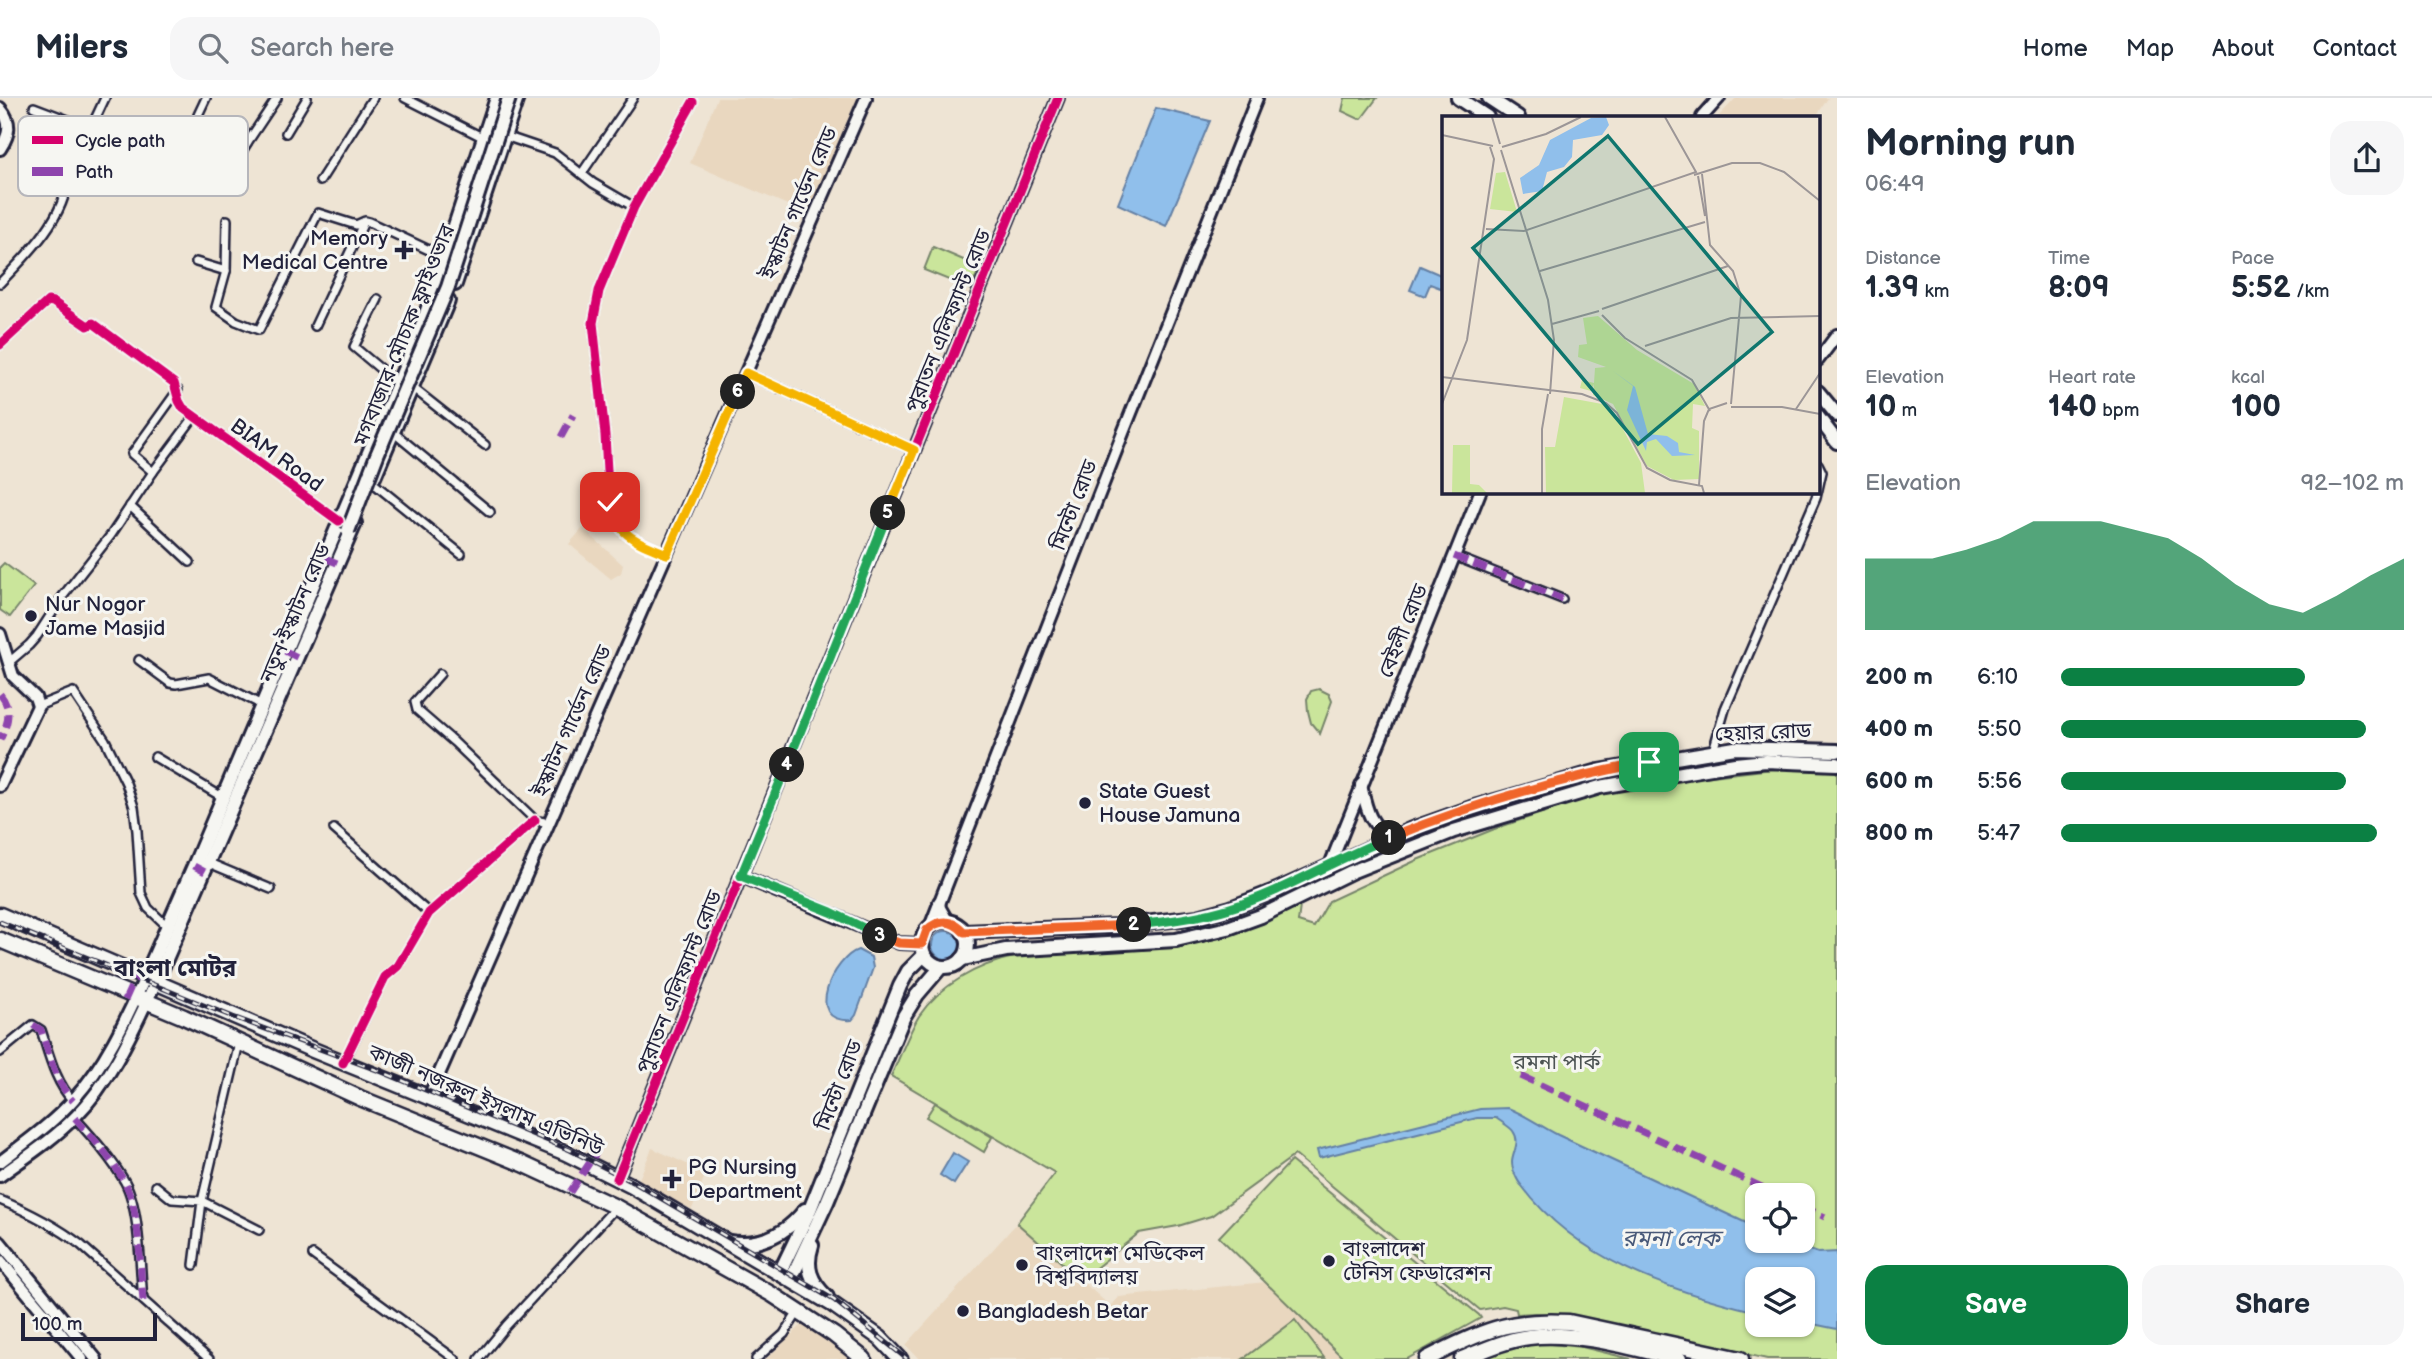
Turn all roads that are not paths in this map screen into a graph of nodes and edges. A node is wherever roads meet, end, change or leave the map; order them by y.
1 (105, 98) edge
2 (206, 98) edge
3 (277, 98) edge
4 (307, 98) edge
5 (373, 98) edge
6 (405, 98) edge
7 (497, 98) edge
8 (503, 98) edge
9 (509, 98) edge
10 (517, 98) edge
11 (633, 98) edge
12 (866, 98) edge
13 (1058, 98) edge
14 (1257, 98) edge
15 (1458, 98) edge
16 (1489, 98) edge
17 (1720, 98) edge
18 (693, 102) dead end
19 (34, 107) dead end
20 (0, 108) edge
21 (58, 116) edge
22 (97, 116) edge
23 (198, 116) edge
24 (1485, 116) edge
25 (1516, 116) edge
26 (1703, 116) edge
27 (286, 133) dead end
28 (505, 136) junction
29 (484, 138) junction
30 (248, 142) edge
31 (0, 149) edge
32 (582, 173) junction
33 (320, 181) dead end
34 (66, 196) edge
35 (634, 207) junction
36 (228, 220) dead end
37 (365, 221) junction
38 (444, 257) junction
39 (196, 262) dead end
40 (226, 271) junction
41 (0, 284) edge
42 (378, 299) dead end
43 (315, 326) dead end
44 (420, 332) junction
45 (1837, 335) edge
46 (0, 345) edge
47 (1820, 357) edge
48 (407, 361) junction
49 (421, 368) junction
50 (746, 373) junction
51 (397, 383) junction
52 (413, 387) junction
53 (178, 390) junction
54 (1820, 394) edge
55 (1837, 415) edge
56 (194, 417) junction
57 (1820, 420) edge
58 (393, 432) junction
59 (1837, 442) edge
60 (485, 445) dead end
61 (914, 450) junction
62 (153, 472) junction
63 (372, 482) junction
64 (1479, 494) edge
65 (1817, 494) edge
66 (130, 506) junction
67 (490, 512) dead end
68 (338, 521) junction
69 (344, 545) junction
70 (461, 554) dead end
71 (667, 554) junction
72 (1454, 556) junction
73 (190, 562) dead end
74 (1562, 599) dead end
75 (0, 634) edge
76 (6, 650) junction
77 (22, 651) junction
78 (139, 660) dead end
79 (8, 663) junction
80 (440, 674) dead end
81 (262, 705) junction
82 (38, 706) junction
83 (243, 749) junction
84 (1713, 751) junction
85 (1837, 751) edge
86 (256, 754) junction
87 (155, 757) dead end
88 (1650, 762) junction
89 (1837, 764) edge
90 (1652, 778) junction
91 (1362, 785) junction
92 (0, 786) edge
93 (222, 797) junction
94 (535, 820) junction
95 (549, 823) junction
96 (334, 829) dead end
97 (1392, 837) junction
98 (209, 863) junction
99 (1330, 865) junction
100 (741, 876) junction
101 (271, 889) dead end
102 (939, 902) junction
103 (429, 913) junction
104 (0, 915) edge
105 (185, 919) junction
106 (948, 922) junction
107 (168, 927) junction
108 (930, 927) junction
109 (964, 932) junction
110 (0, 940) edge
111 (903, 944) junction
112 (923, 950) junction
113 (962, 959) junction
114 (941, 967) junction
115 (908, 971) junction
116 (153, 973) junction
117 (141, 1000) junction
118 (207, 1003) junction
119 (239, 1042) junction
120 (0, 1052) edge
121 (343, 1062) junction
122 (429, 1097) junction
123 (73, 1101) junction
124 (75, 1118) junction
125 (0, 1161) edge
126 (0, 1176) edge
127 (617, 1179) junction
128 (156, 1186) dead end
129 (0, 1200) edge
130 (821, 1200) junction
131 (202, 1202) junction
132 (616, 1207) junction
133 (259, 1230) dead end
134 (729, 1241) junction
135 (0, 1242) edge
136 (313, 1255) dead end
137 (0, 1260) edge
138 (194, 1265) dead end
139 (785, 1275) junction
140 (773, 1295) junction
141 (143, 1301) junction
142 (832, 1304) junction
143 (798, 1311) junction
144 (82, 1359) edge
145 (96, 1359) edge
146 (209, 1359) edge
147 (455, 1359) edge
148 (479, 1359) edge
149 (756, 1359) edge
150 (864, 1359) edge
151 (900, 1359) edge
152 (1427, 1359) edge
153 (1462, 1359) edge
154 (1679, 1359) edge
155 (1741, 1359) edge

1 - 22 street
2 - 23 street
3 - 30 street
4 - 27 street
5 - 33 street
6 - 29 street
7 - 29 main road, নতুন ইস্কাটন রোড
8 - 44 main road
9 - 69 main road, মগবাজার-মৌচাক ফ্লাইওভার, bridge
10 - 28 main road, নতুন ইস্কাটন রোড
11 - 32 street
12 - 50 main road, ইস্কাটন গার্ডেন রোড
13 - 61 main road, পুরাতন এলিফ্যান্ট রোড
14 - 102 main road, মিন্টো রোড
15 - 24 main road
16 - 25 main road
17 - 26 main road
18 - 35 street
19 - 21 street
20 - 31 main road
28 - 32 street
28 - 49 main road, নতুন ইস্কাটন রোড
29 - 38 main road, নতুন ইস্কাটন রোড
32 - 35 street
34 - 41 street
35 - 71 street
36 - 40 street
37 - 38 street
37 - 40 street
37 - 43 street
38 - 44 main road, নতুন ইস্কাটন রোড
39 - 40 street
42 - 51 street
44 - 48 main road, নতুন ইস্কাটন রোড
45 - 47 main road
46 - 53 street
48 - 49 main road
48 - 51 main road, নতুন ইস্কাটন রোড
49 - 52 main road, নতুন ইস্কাটন রোড
50 - 61 street
50 - 71 main road, ইস্কাটন গার্ডেন রোড
51 - 68 main road, নতুন ইস্কাটন রোড
52 - 58 main road, নতুন ইস্কাটন রোড
52 - 60 street
53 - 56 street
53 - 62 street
54 - 55 main road
56 - 62 street
56 - 68 street, BIAM Road
57 - 59 main road
58 - 63 main road, নতুন ইস্কাটন রোড
58 - 67 street
61 - 100 main road, পুরাতন এলিফ্যান্ট রোড
62 - 66 street
63 - 69 main road, নতুন ইস্কাটন রোড
63 - 70 street
64 - 72 main road, বেইলী রোড
65 - 84 street
66 - 73 street
66 - 77 street
68 - 81 main road, নতুন ইস্কাটন রোড
69 - 86 main road, নতুন ইস্কাটন রোড
71 - 95 main road, ইস্কাটন গার্ডেন রোড
72 - 74 street
72 - 91 main road, বেইলী রোড
75 - 76 main road
76 - 77 street
76 - 79 main road
77 - 79 street
78 - 81 street
79 - 82 main road
80 - 94 street
81 - 83 main road, নতুন ইস্কাটন রোড
82 - 92 main road
82 - 107 street
83 - 86 main road
83 - 93 main road, নতুন ইস্কাটন রোড
84 - 85 main road, হেয়ার রোড
84 - 88 main road, হেয়ার রোড
86 - 98 main road, নতুন ইস্কাটন রোড
87 - 93 street
88 - 90 main road
88 - 97 main road, হেয়ার রোড
89 - 90 main road
90 - 113 main road
91 - 97 main road
91 - 99 main road, বেইলী রোড
93 - 107 main road, নতুন ইস্কাটন রোড
94 - 95 street
94 - 103 street
95 - 122 main road, ইস্কাটন গার্ডেন রোড
96 - 103 street
97 - 99 main road, হেয়ার রোড
98 - 101 street
98 - 105 main road, নতুন ইস্কাটন রোড
99 - 109 main road, হেয়ার রোড
100 - 111 main road
100 - 127 main road, পুরাতন এলিফ্যান্ট রোড
102 - 106 main road
102 - 108 main road, মিন্টো রোড
103 - 121 street
104 - 116 highway, কাজী নজরুল ইসলাম এভিনিউ
105 - 116 main road, নতুন ইস্কাটন রোড
105 - 118 main road
106 - 108 main road
106 - 109 main road
107 - 116 main road, নতুন ইস্কাটন রোড
108 - 112 main road
109 - 113 main road
110 - 117 highway
111 - 112 main road
111 - 115 main road
112 - 114 main road
112 - 115 main road, মিন্টো রোড
113 - 114 main road
114 - 130 main road, মিন্টো রোড
115 - 130 main road, মিন্টো রোড
116 - 117 main road
116 - 118 highway, কাজী নজরুল ইসলাম এভিনিউ
117 - 119 highway
117 - 123 main road
117 - 124 main road
118 - 121 highway, কাজী নজরুল ইসলাম এভিনিউ
119 - 131 street
119 - 132 highway
120 - 123 street
121 - 122 highway, কাজী নজরুল ইসলাম এভিনিউ
122 - 127 highway, কাজী নজরুল ইসলাম এভিনিউ
123 - 125 main road
124 - 126 main road
124 - 141 street
127 - 134 highway, কাজী নজরুল ইসলাম এভিনিউ
128 - 131 street
129 - 141 street
130 - 134 main road
130 - 139 main road, মিন্টো রোড
130 - 142 main road
131 - 133 street
131 - 138 street
132 - 140 highway
132 - 148 street
134 - 139 highway, কাজী নজরুল ইসলাম এভিনিউ
135 - 145 main road
136 - 147 street
137 - 144 main road
139 - 140 highway
139 - 142 highway, কাজী নজরুল ইসলাম এভিনিউ
140 - 143 highway
141 - 146 street
142 - 151 highway, কাজী নজরুল ইসলাম এভিনিউ
143 - 149 street
143 - 150 highway
152 - 155 highway
153 - 154 highway

